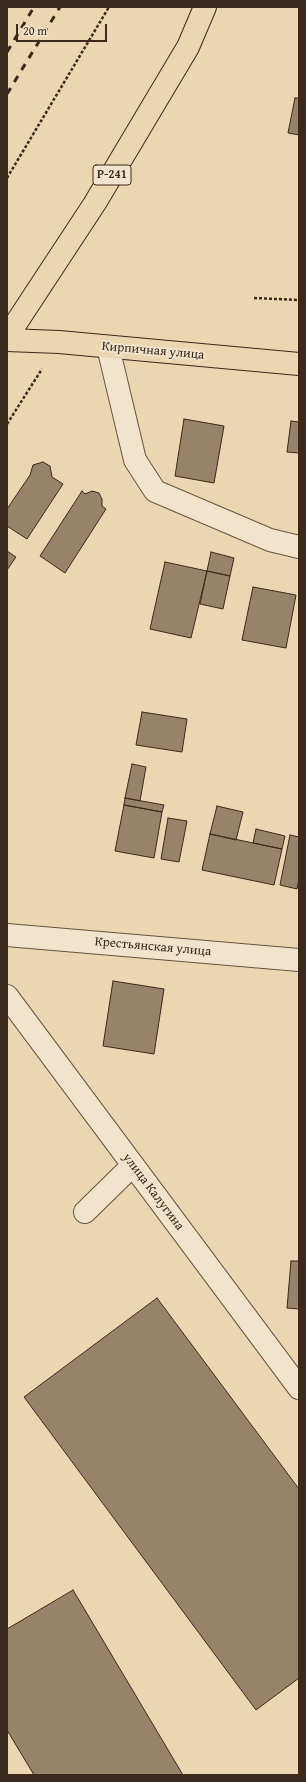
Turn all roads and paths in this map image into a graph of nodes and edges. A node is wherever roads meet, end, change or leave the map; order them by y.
1 (109, 7) edge
2 (205, 7) edge
3 (7, 178) edge
4 (254, 298) dead end
5 (299, 300) edge
6 (7, 337) edge
7 (7, 340) edge
8 (59, 342) junction
9 (108, 347) junction
10 (299, 364) edge
11 (7, 424) edge
12 (299, 547) edge
13 (7, 935) edge
14 (299, 960) edge
15 (7, 996) edge
16 (133, 1165) junction
17 (85, 1212) dead end
18 (299, 1388) edge

1 - 3 path
2 - 6 highway, Р-241
4 - 5 path
7 - 8 highway, Кирпичная улица
8 - 9 highway, Кирпичная улица
8 - 11 path
9 - 10 highway, Кирпичная улица
9 - 12 street
13 - 14 street, Крестьянская улица
15 - 16 street, улица Калугина
16 - 17 street
16 - 18 street, улица Калугина

